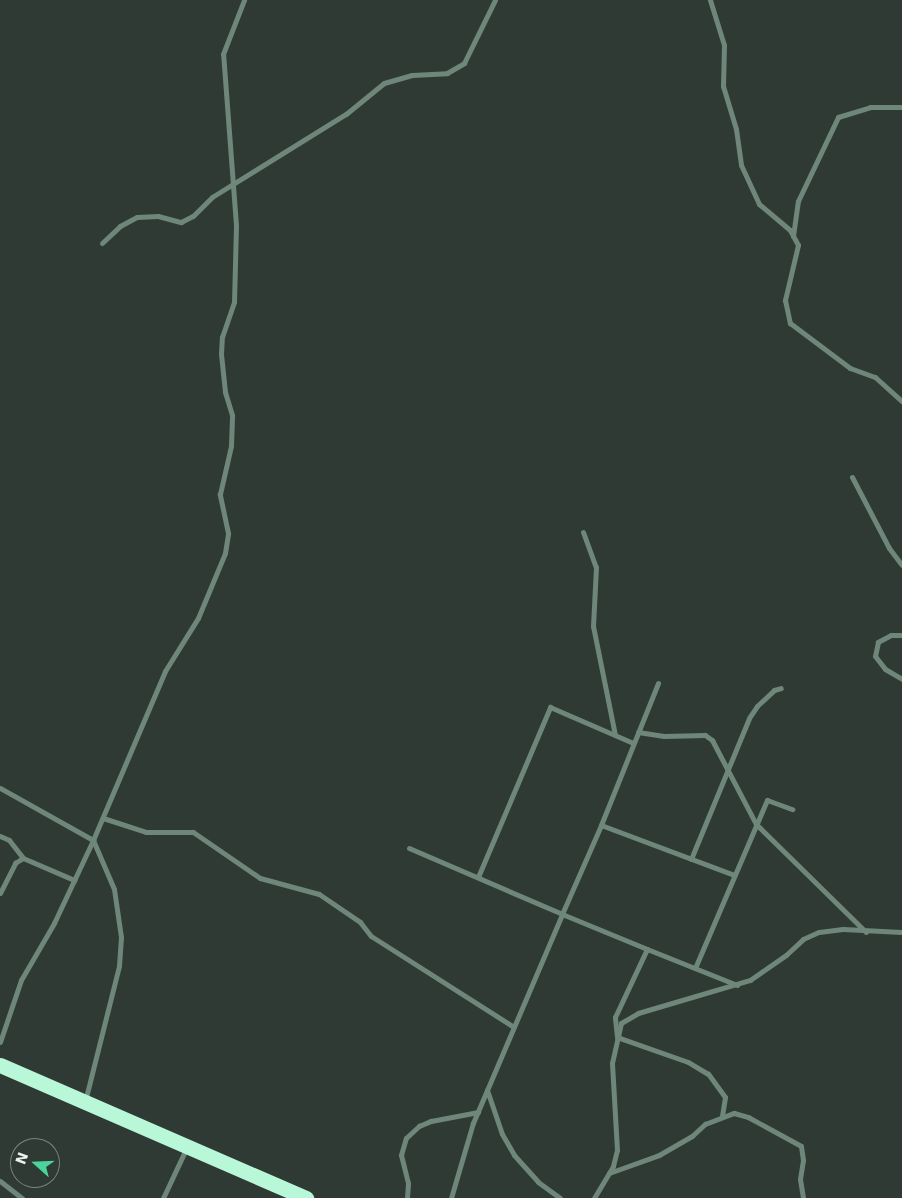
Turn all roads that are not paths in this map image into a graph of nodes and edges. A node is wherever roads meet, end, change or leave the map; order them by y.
1 (244, 0) edge
2 (496, 0) edge
3 (710, 0) edge
4 (902, 107) edge
5 (233, 185) junction
6 (793, 236) junction
7 (102, 243) dead end
8 (902, 401) edge
9 (852, 476) dead end
10 (583, 532) dead end
11 (902, 565) edge
12 (902, 635) edge
13 (902, 679) edge
14 (658, 683) dead end
15 (782, 688) dead end
16 (638, 732) junction
17 (615, 735) junction
18 (633, 743) junction
19 (728, 769) junction
20 (0, 788) edge
21 (792, 809) dead end
22 (103, 818) junction
23 (601, 824) junction
24 (756, 824) junction
25 (0, 836) edge
26 (93, 840) junction
27 (409, 848) dead end
28 (23, 858) junction
29 (690, 859) junction
30 (734, 876) junction
31 (478, 878) junction
32 (74, 880) junction
33 (0, 894) edge
34 (562, 914) junction
35 (866, 932) junction
36 (902, 932) edge
37 (647, 949) junction
38 (695, 968) junction
39 (736, 985) junction
40 (514, 1027) junction
41 (617, 1037) junction
42 (0, 1042) edge
43 (0, 1065) edge
44 (487, 1090) junction
45 (85, 1101) junction
46 (478, 1112) junction
47 (722, 1116) junction
48 (187, 1146) junction
49 (609, 1173) junction
50 (0, 1181) edge
51 (22, 1198) edge
52 (163, 1198) edge
53 (306, 1198) edge
54 (407, 1198) edge
55 (450, 1198) edge
56 (560, 1198) edge
57 (594, 1198) edge
58 (803, 1198) edge

1 - 5 lane
2 - 5 lane
3 - 6 lane
4 - 6 lane
5 - 7 lane
5 - 22 lane
6 - 8 lane
9 - 11 lane
10 - 17 lane
12 - 13 lane
14 - 16 lane
15 - 19 lane
16 - 18 lane
16 - 19 lane
17 - 18 lane
17 - 31 lane
18 - 23 lane
19 - 24 lane
19 - 29 lane
20 - 26 lane
21 - 24 lane
22 - 26 lane
22 - 40 lane
23 - 29 lane
23 - 34 lane
24 - 30 lane
24 - 35 lane
25 - 28 lane
26 - 32 lane
26 - 45 lane
27 - 31 lane
28 - 32 lane
28 - 33 lane
29 - 30 lane
30 - 38 lane
31 - 34 lane
32 - 42 lane
34 - 37 lane
34 - 40 lane
35 - 36 lane
35 - 39 lane
37 - 38 lane
37 - 41 lane
38 - 39 lane
39 - 41 lane
40 - 44 lane
41 - 47 lane
41 - 49 lane
43 - 45 highway
44 - 46 lane
44 - 56 lane
45 - 48 highway
46 - 54 lane
46 - 55 lane
47 - 49 lane
47 - 58 lane
48 - 52 lane
48 - 53 highway
49 - 57 lane
50 - 51 lane

